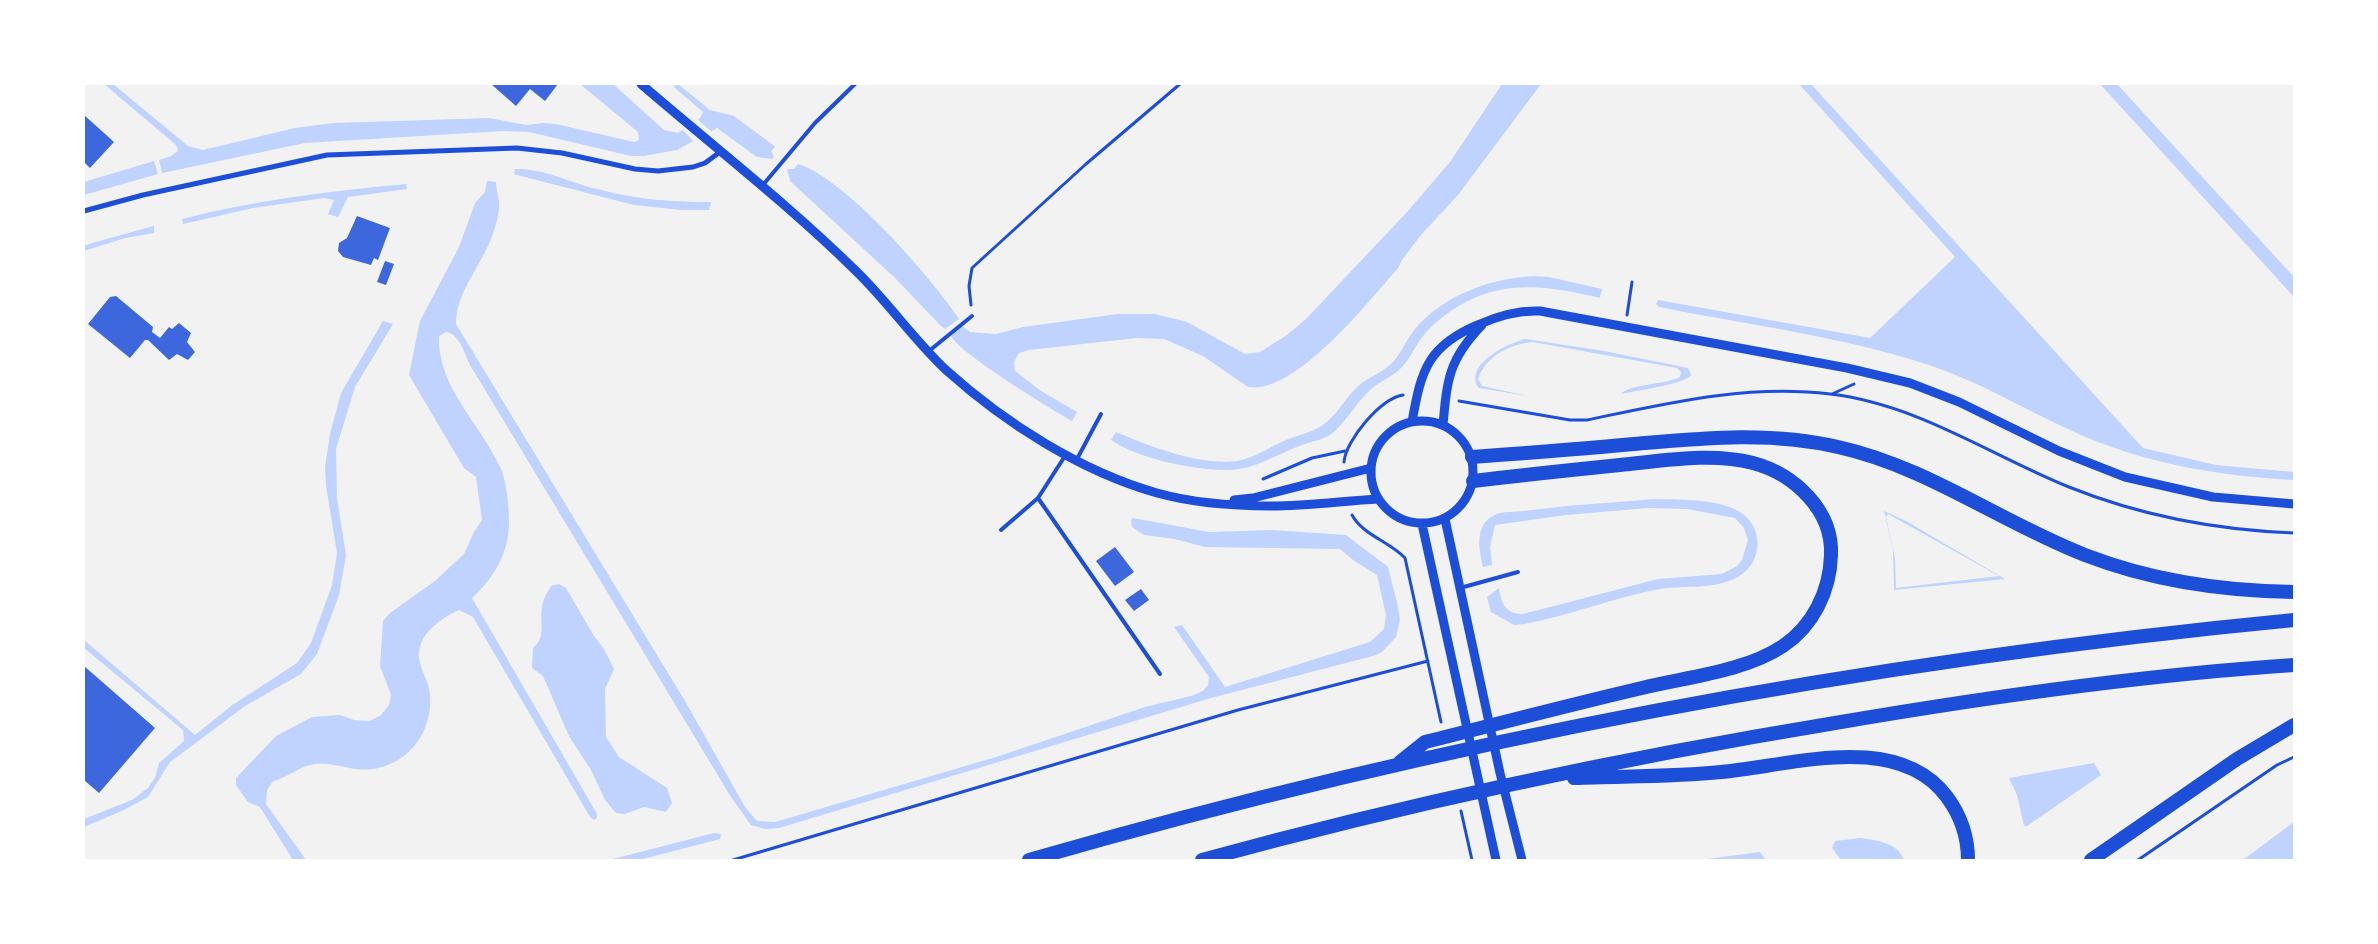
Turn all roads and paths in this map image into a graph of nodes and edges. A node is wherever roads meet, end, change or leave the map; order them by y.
1 (641, 84) edge
2 (855, 84) edge
3 (1180, 84) edge
4 (720, 152) junction
5 (762, 186) junction
6 (84, 211) edge
7 (1632, 282) dead end
8 (972, 316) joint
9 (1486, 321) junction
10 (1626, 325) junction
11 (929, 351) junction
12 (1101, 414) dead end
13 (1553, 419) dead end
14 (1412, 422) junction
15 (1443, 425) junction
16 (1345, 451) dead end
17 (1067, 454) junction
18 (1472, 457) junction
19 (1077, 459) junction
20 (1371, 468) junction
21 (1473, 481) junction
22 (1254, 484) dead end
23 (1038, 498) junction
24 (1378, 499) junction
25 (1349, 501) junction
26 (1202, 502) junction
27 (2294, 504) edge
28 (1445, 519) junction
29 (1422, 524) junction
30 (1001, 530) dead end
31 (2294, 533) edge
32 (1518, 572) dead end
33 (1460, 588) junction
34 (2294, 592) edge
35 (2294, 620) edge
36 (2294, 665) edge
37 (1160, 674) dead end
38 (2294, 725) edge
39 (2294, 757) edge
40 (1396, 765) junction
41 (1531, 780) junction
42 (733, 860) edge
43 (1029, 860) edge
44 (1202, 860) edge
45 (1496, 860) edge
46 (1522, 860) edge
47 (1968, 860) edge
48 (2091, 860) edge
49 (2138, 860) edge

1 - 4 street
2 - 5 lane
3 - 8 path
4 - 5 street
4 - 6 street
5 - 11 street
7 - 10 path
8 - 11 lane
9 - 10 street
9 - 14 street
9 - 15 street
10 - 27 street
11 - 17 street
12 - 19 lane
13 - 31 path
14 - 15 street
14 - 20 street
15 - 18 street
16 - 22 path
17 - 19 street
17 - 23 lane
18 - 21 street
18 - 34 highway
19 - 26 street
20 - 24 street
20 - 26 street
21 - 28 street
21 - 40 highway
23 - 30 lane
23 - 37 lane
24 - 25 street
24 - 29 street
25 - 26 street
25 - 42 path
28 - 29 street
28 - 33 street
29 - 45 street
32 - 33 lane
33 - 46 street
35 - 40 highway
36 - 41 highway
38 - 48 highway
39 - 49 path
40 - 43 highway
41 - 44 highway
41 - 47 highway

